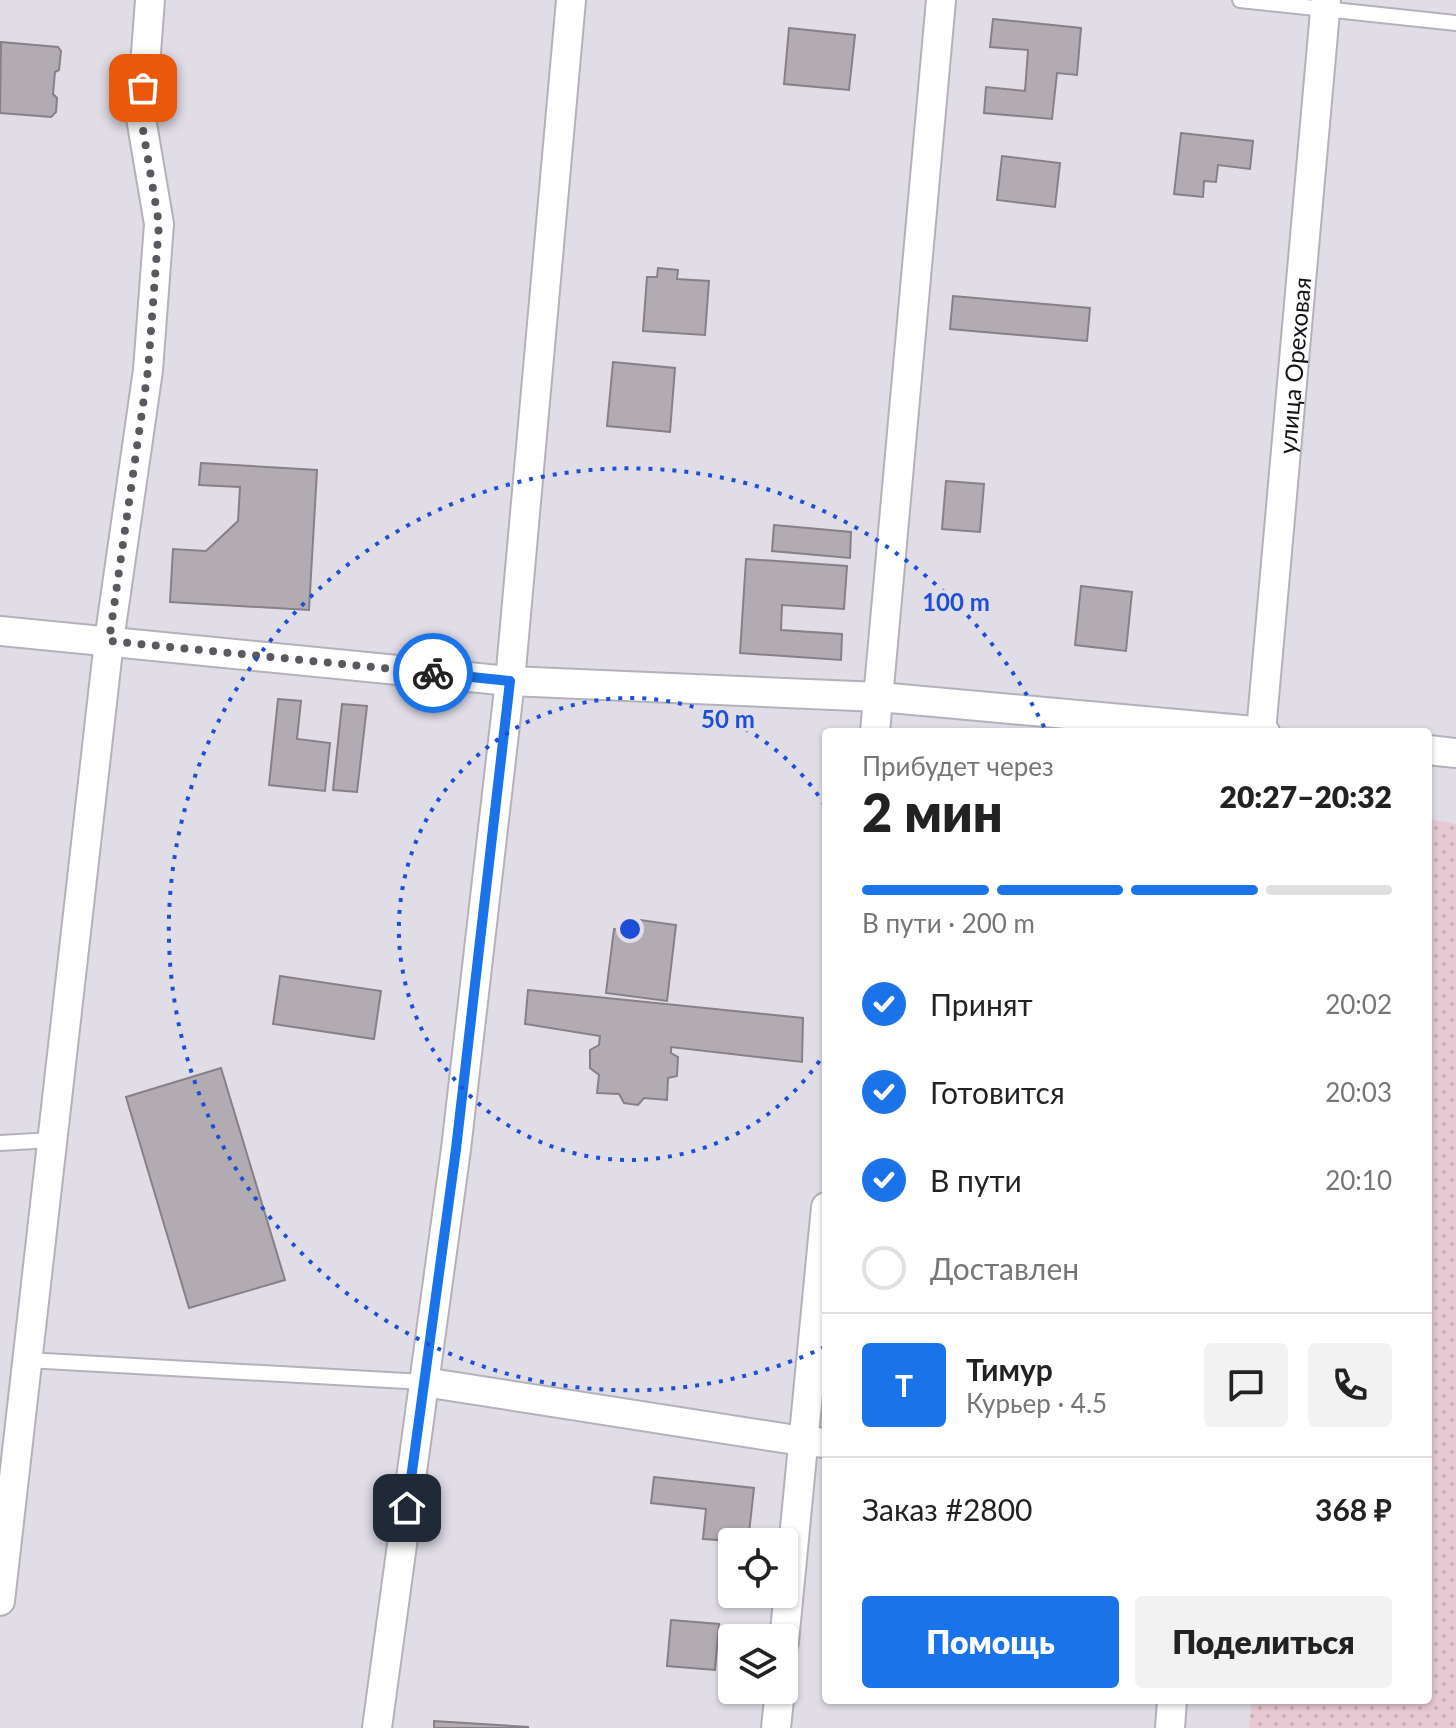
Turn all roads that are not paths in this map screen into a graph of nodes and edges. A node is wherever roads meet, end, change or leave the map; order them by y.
1 (150, 0) edge
2 (571, 0) edge
3 (941, 0) edge
4 (1240, 0) edge
5 (1326, 5) edge
6 (1456, 23) edge
7 (0, 631) edge
8 (109, 641) junction
9 (510, 681) junction
10 (879, 697) junction
11 (875, 728) edge
12 (1218, 728) edge
13 (1262, 728) edge
14 (1432, 750) edge
15 (1456, 753) edge
16 (52, 1140) junction
17 (0, 1143) edge
18 (822, 1285) edge
19 (27, 1360) junction
20 (424, 1382) junction
21 (814, 1442) edge
22 (0, 1601) edge
23 (787, 1624) edge
24 (779, 1704) edge
25 (1172, 1704) edge
26 (377, 1728) edge
27 (776, 1728) edge
28 (1170, 1728) edge

1 - 8 street
2 - 9 street
3 - 10 street
4 - 5 lane
5 - 6 lane
5 - 13 street, улица Ореховая
7 - 8 street
8 - 9 street
8 - 16 street
9 - 10 street
9 - 20 street
10 - 11 street
10 - 12 street
14 - 15 street
16 - 17 lane
16 - 19 street
18 - 21 street
19 - 20 lane
19 - 22 street
20 - 21 street
20 - 26 street
21 - 23 street
24 - 27 street
25 - 28 street

